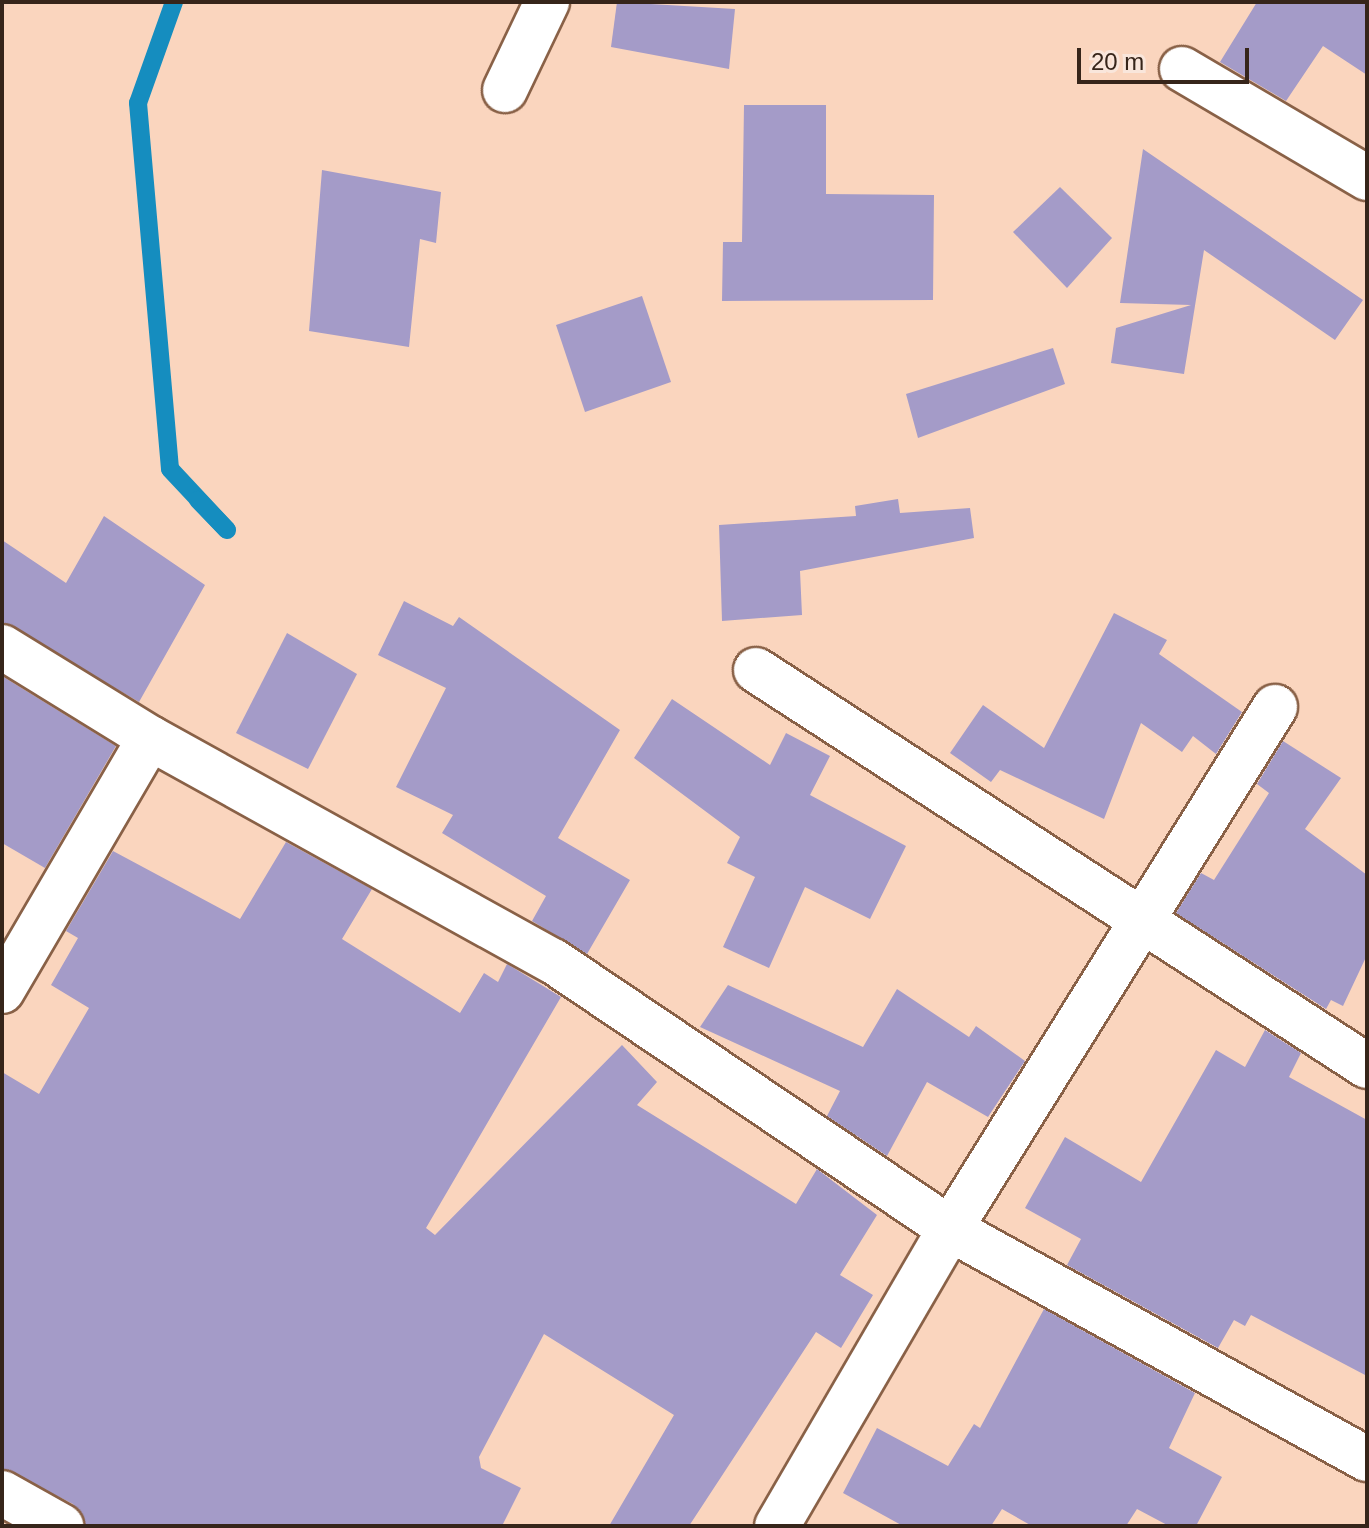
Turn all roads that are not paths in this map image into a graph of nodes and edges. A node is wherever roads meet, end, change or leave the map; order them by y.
1 (547, 2) edge
2 (1182, 69) dead end
3 (505, 90) dead end
4 (1367, 178) edge
5 (2, 647) edge
6 (756, 670) dead end
7 (1275, 707) dead end
8 (150, 738) junction
9 (1140, 922) junction
10 (2, 991) edge
11 (1367, 1066) edge
12 (950, 1229) junction
13 (1367, 1459) edge
14 (2, 1493) edge
15 (61, 1526) edge
16 (777, 1526) edge

1 - 3 street
2 - 4 street
5 - 8 street
6 - 9 street
7 - 9 street
8 - 10 street
8 - 12 street
9 - 11 street
9 - 12 street
12 - 13 street
12 - 16 street
14 - 15 street

